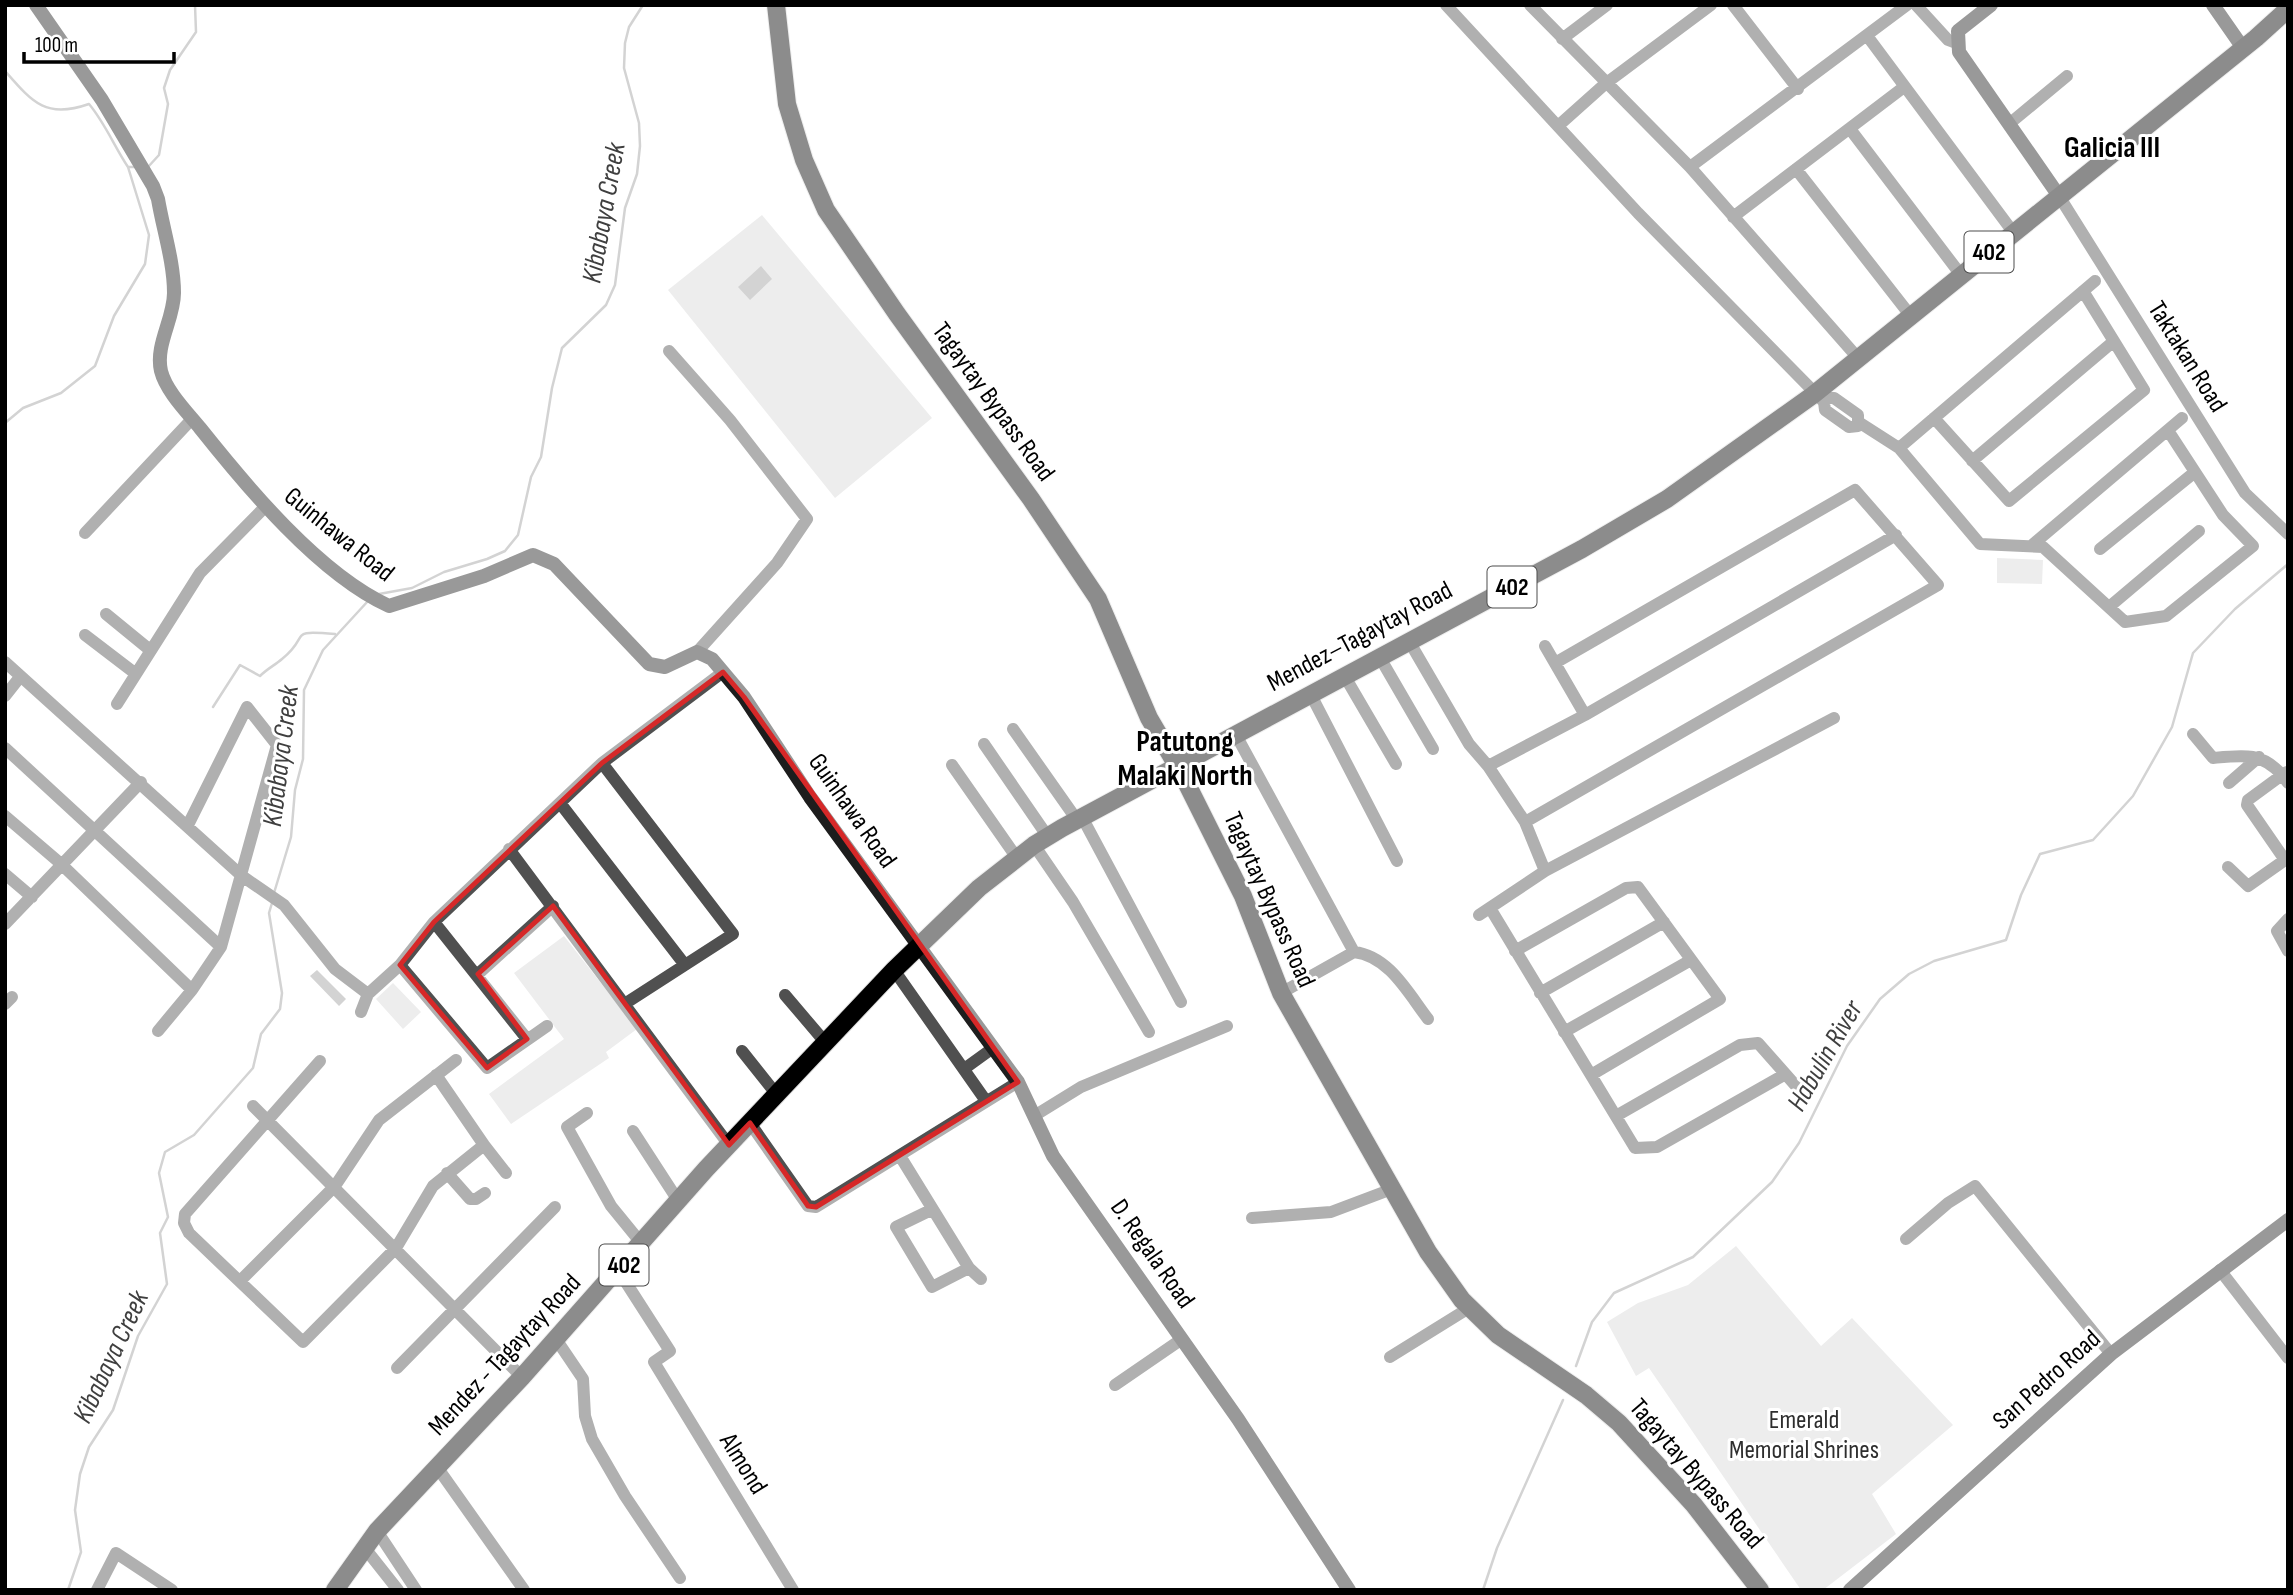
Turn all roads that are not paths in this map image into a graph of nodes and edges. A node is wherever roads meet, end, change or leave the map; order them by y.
1 (36, 5) edge
2 (776, 5) edge
3 (1446, 5) edge
4 (1530, 5) edge
5 (1607, 5) edge
6 (1710, 5) edge
7 (1733, 5) edge
8 (1907, 5) edge
9 (1916, 5) edge
10 (1991, 5) edge
11 (2213, 5) edge
12 (2288, 9) edge
13 (1868, 37) junction
14 (1562, 39) junction
15 (1956, 43) junction
16 (2243, 48) junction
17 (2067, 76) dead end
18 (1605, 84) junction
19 (1905, 87) junction
20 (1798, 89) junction
21 (2009, 124) junction
22 (1558, 127) junction
23 (1850, 129) junction
24 (1690, 167) junction
25 (1796, 169) junction
26 (2059, 196) junction
27 (1733, 217) junction
28 (2013, 232) junction
29 (1961, 275) junction
30 (2095, 281) dead end
31 (2083, 291) junction
32 (1910, 315) junction
33 (2114, 341) junction
34 (669, 351) dead end
35 (1858, 358) junction
36 (1818, 399) junction
37 (1934, 418) junction
38 (2182, 418) dead end
39 (192, 419) junction
40 (2169, 432) junction
41 (1899, 448) junction
42 (1972, 461) junction
43 (2195, 472) junction
44 (265, 507) junction
45 (2199, 531) dead end
46 (85, 533) dead end
47 (2288, 534) edge
48 (1896, 535) junction
49 (2031, 546) junction
50 (2100, 549) dead end
51 (2109, 607) junction
52 (106, 614) dead end
53 (85, 635) dead end
54 (1409, 641) junction
55 (1545, 646) dead end
56 (150, 650) junction
57 (697, 652) junction
58 (1379, 656) junction
59 (5, 662) edge
60 (1555, 663) junction
61 (723, 672) junction
62 (136, 674) junction
63 (1344, 675) junction
64 (20, 677) junction
65 (1310, 693) junction
66 (5, 696) edge
67 (117, 704) dead end
68 (1585, 715) junction
69 (1834, 718) dead end
70 (1013, 729) dead end
71 (1235, 733) junction
72 (2193, 734) dead end
73 (984, 744) dead end
74 (5, 748) edge
75 (1433, 749) dead end
76 (2259, 757) junction
77 (601, 763) junction
78 (1396, 764) dead end
79 (952, 765) dead end
80 (1175, 765) junction
81 (1488, 766) junction
82 (2286, 776) edge
83 (141, 782) junction
84 (2229, 783) dead end
85 (560, 803) junction
86 (5, 816) edge
87 (1079, 819) junction
88 (1525, 822) junction
89 (188, 825) junction
90 (95, 828) junction
91 (1041, 841) junction
92 (509, 849) junction
93 (1017, 858) junction
94 (2287, 860) edge
95 (1397, 861) dead end
96 (60, 863) junction
97 (2228, 867) dead end
98 (1545, 871) junction
99 (5, 874) edge
100 (242, 876) junction
101 (32, 897) junction
102 (553, 906) junction
103 (2288, 919) edge
104 (434, 922) junction
105 (1664, 922) junction
106 (5, 924) edge
107 (919, 945) junction
108 (221, 947) junction
109 (1515, 951) junction
110 (2288, 951) edge
111 (1354, 953) junction
112 (1692, 960) junction
113 (400, 965) junction
114 (685, 965) junction
115 (894, 970) junction
116 (478, 974) junction
117 (192, 990) junction
118 (1281, 993) junction
119 (1540, 993) junction
120 (368, 994) junction
121 (785, 995) dead end
122 (1181, 1002) dead end
123 (626, 1003) junction
124 (361, 1012) dead end
125 (1428, 1019) dead end
126 (547, 1026) dead end
127 (1227, 1026) dead end
128 (158, 1031) dead end
129 (1149, 1032) dead end
130 (1564, 1032) junction
131 (527, 1039) junction
132 (825, 1042) junction
133 (993, 1048) junction
134 (742, 1051) dead end
135 (456, 1060) dead end
136 (320, 1062) dead end
137 (964, 1069) junction
138 (436, 1075) junction
139 (1591, 1075) junction
140 (1784, 1075) junction
141 (1018, 1082) junction
142 (777, 1095) junction
143 (1804, 1095) dead end
144 (986, 1101) junction
145 (253, 1106) dead end
146 (587, 1113) dead end
147 (1034, 1116) junction
148 (1616, 1116) junction
149 (750, 1123) junction
150 (268, 1124) junction
151 (633, 1131) dead end
152 (484, 1145) junction
153 (729, 1145) junction
154 (900, 1156) junction
155 (447, 1173) junction
156 (506, 1173) dead end
157 (335, 1186) junction
158 (1392, 1189) junction
159 (485, 1193) dead end
160 (679, 1202) junction
161 (555, 1207) dead end
162 (931, 1210) junction
163 (1252, 1218) dead end
164 (2288, 1220) edge
165 (1906, 1239) dead end
166 (642, 1244) junction
167 (396, 1248) junction
168 (969, 1268) junction
169 (618, 1270) junction
170 (2220, 1270) junction
171 (981, 1279) dead end
172 (241, 1280) junction
173 (1469, 1308) junction
174 (455, 1312) junction
175 (556, 1339) junction
176 (1182, 1339) junction
177 (2111, 1354) junction
178 (1390, 1357) dead end
179 (2288, 1358) edge
180 (397, 1368) dead end
181 (522, 1377) junction
182 (1115, 1385) dead end
183 (438, 1467) junction
184 (377, 1531) junction
185 (364, 1547) junction
186 (396, 1560) junction
187 (383, 1571) junction
188 (680, 1578) dead end
189 (97, 1590) edge
190 (172, 1590) edge
191 (335, 1590) edge
192 (398, 1590) edge
193 (416, 1590) edge
194 (524, 1590) edge
195 (793, 1590) edge
196 (1349, 1590) edge
197 (1760, 1590) edge
198 (1850, 1590) edge

1 - 39 street, Guinhawa Road
2 - 80 main road, Tagaytay Bypass Road
3 - 22 street
4 - 14 street
5 - 14 street
6 - 18 street
7 - 20 street
8 - 13 street
9 - 15 street
10 - 15 street
11 - 16 street
12 - 16 main road, 402
13 - 19 street
13 - 20 street
14 - 18 street
15 - 21 street
16 - 26 main road, 402
17 - 21 street
18 - 22 street
18 - 24 street
19 - 23 street
19 - 28 street
20 - 24 street
21 - 26 street
22 - 36 street
23 - 25 street
23 - 29 street
24 - 27 street
25 - 27 street
25 - 32 street
26 - 28 main road, 402
26 - 47 street, Taktakan Road
27 - 35 street
28 - 29 main road, 402
29 - 32 main road, 402
30 - 31 street
31 - 33 street
31 - 37 street
32 - 35 main road, 402
33 - 42 street
33 - 42 street
34 - 57 street
35 - 36 main road, Mendez–Tagaytay Road / 402
36 - 41 street
36 - 54 main road, Mendez–Tagaytay Road / 402
37 - 41 street
37 - 42 street
38 - 40 street
39 - 44 street, Guinhawa Road
39 - 46 street
40 - 43 street
40 - 49 street
41 - 49 street
43 - 50 street
43 - 51 street
44 - 56 street
44 - 57 street, Guinhawa Road
45 - 51 street
48 - 60 street
48 - 68 street
48 - 88 street
49 - 51 street
52 - 56 street
53 - 62 street
54 - 58 main road, Mendez–Tagaytay Road / 402
54 - 81 street
55 - 60 street
56 - 62 street
57 - 61 street, Guinhawa Road
58 - 63 main road, Mendez–Tagaytay Road / 402
58 - 75 street
59 - 64 street
60 - 68 street
61 - 77 street
61 - 107 street, Guinhawa Road
62 - 67 street
63 - 65 main road, Mendez–Tagaytay Road / 402
63 - 78 street
64 - 66 street
64 - 83 street
65 - 71 main road, Mendez–Tagaytay Road / 402
65 - 95 street
68 - 81 street
69 - 98 street
70 - 87 street
71 - 80 main road, Mendez–Tagaytay Road / 402
71 - 111 street
72 - 76 street
73 - 91 street
74 - 90 street
76 - 82 street
76 - 84 street
77 - 85 street
77 - 114 street
79 - 93 street
80 - 87 main road, Mendez–Tagaytay Road / 402
80 - 118 main road, Tagaytay Bypass Road
81 - 88 street
82 - 94 street
83 - 89 street
83 - 90 street
85 - 92 street
85 - 114 street
86 - 96 street
87 - 91 main road, Mendez–Tagaytay Road / 402
87 - 122 street
88 - 98 street
89 - 100 street
89 - 100 street
90 - 96 street
90 - 108 street
91 - 93 main road, Mendez–Tagaytay Road / 402
91 - 129 street
92 - 102 street
92 - 104 street
93 - 107 main road, Mendez–Tagaytay Road / 402
94 - 97 street
96 - 101 street
96 - 117 street
98 - 109 street
99 - 101 street
100 - 108 street
100 - 120 street
101 - 106 street
102 - 116 street
102 - 123 street
103 - 110 street
104 - 113 street
104 - 116 street
105 - 109 street
105 - 112 street
105 - 119 street
107 - 115 main road, Mendez - Tagaytay Road / 402
107 - 133 street, D. Regala Road
108 - 117 street
109 - 119 street
111 - 118 street
111 - 125 street
112 - 130 street
112 - 139 street
113 - 120 street
113 - 131 street
114 - 123 street
115 - 132 main road, Mendez - Tagaytay Road / 402
115 - 137 street
116 - 131 street
117 - 128 street
118 - 158 main road, Tagaytay Bypass Road
119 - 130 street
120 - 124 street
121 - 132 street
123 - 153 street
126 - 131 street
127 - 147 street
130 - 139 street
132 - 142 main road, Mendez - Tagaytay Road / 402
133 - 137 street
133 - 141 street, D. Regala Road
134 - 142 street
135 - 138 street
136 - 150 street
137 - 144 street
138 - 152 street
138 - 157 street
139 - 148 street
140 - 143 street
140 - 148 street
140 - 148 street
141 - 144 street
141 - 147 street, D. Regala Road
142 - 149 main road, Mendez - Tagaytay Road / 402
144 - 154 street
145 - 150 street
146 - 166 street
147 - 176 street, D. Regala Road
149 - 153 main road, Mendez - Tagaytay Road / 402
149 - 154 street
150 - 157 street
150 - 172 street
151 - 160 street
152 - 155 street
152 - 156 street
153 - 160 main road, Mendez - Tagaytay Road / 402
154 - 162 street
155 - 159 street
155 - 167 street
157 - 167 street
157 - 172 street
158 - 163 street
158 - 173 main road, Tagaytay Bypass Road
160 - 166 main road, Mendez - Tagaytay Road / 402
161 - 174 street
162 - 168 street
162 - 168 street
164 - 170 street, San Pedro Road
165 - 177 street
166 - 169 main road, Mendez - Tagaytay Road / 402
167 - 172 street
167 - 174 street
168 - 171 street
169 - 175 main road, Mendez - Tagaytay Road / 402
169 - 195 street, Almond
170 - 177 street, San Pedro Road
170 - 179 street
173 - 178 street
173 - 197 main road, Tagaytay Bypass Road
174 - 180 street
174 - 181 street
175 - 181 main road, Mendez - Tagaytay Road / 402
175 - 188 street
176 - 182 street
176 - 196 street, D. Regala Road
177 - 198 street, San Pedro Road
181 - 183 main road, Mendez - Tagaytay Road / 402
183 - 184 main road, Mendez - Tagaytay Road / 402
183 - 194 street
184 - 185 main road, Mendez - Tagaytay Road / 402
184 - 186 street
185 - 187 street
185 - 191 main road, Mendez - Tagaytay Road / 402
186 - 187 street
186 - 193 street
187 - 192 street
189 - 190 street

